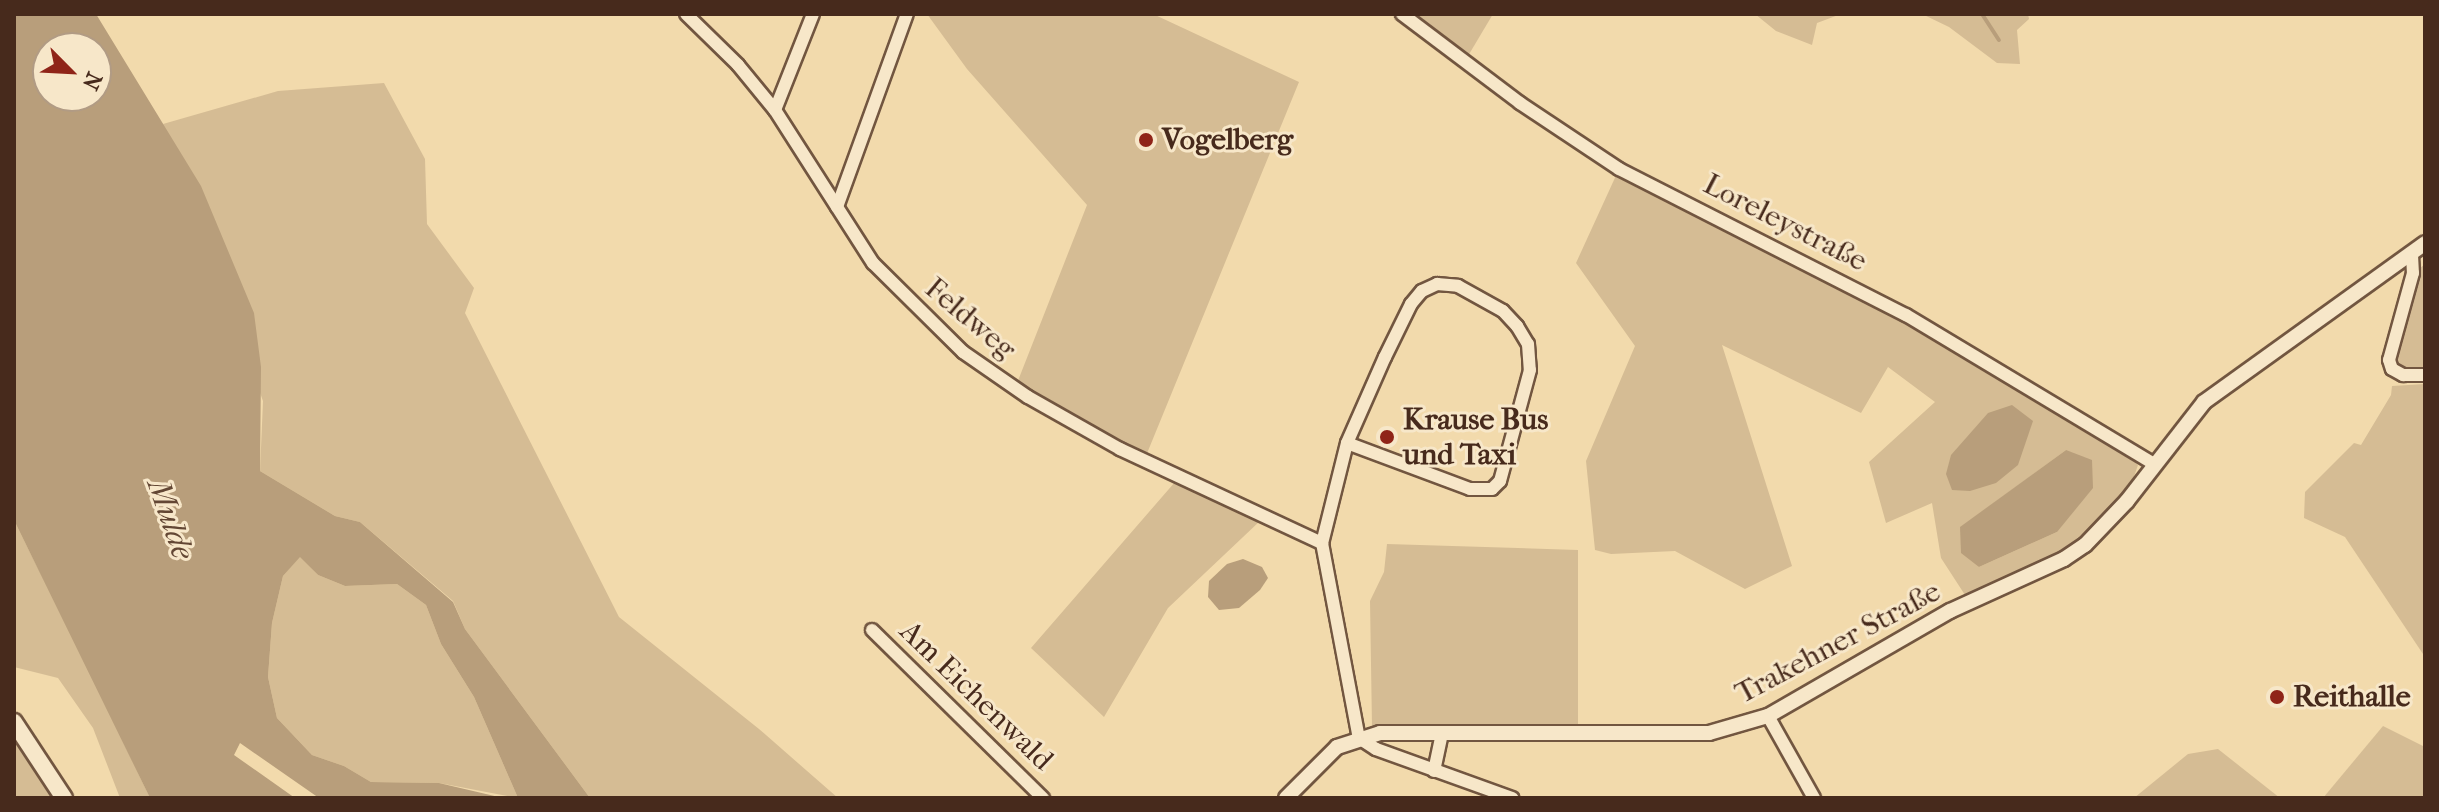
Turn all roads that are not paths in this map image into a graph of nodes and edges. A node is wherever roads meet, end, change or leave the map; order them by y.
1 (686, 14) edge
2 (813, 14) edge
3 (907, 14) edge
4 (1402, 14) edge
5 (775, 110) junction
6 (837, 207) junction
7 (2425, 243) edge
8 (2412, 255) junction
9 (2425, 375) edge
10 (1347, 443) junction
11 (2154, 464) junction
12 (1322, 543) junction
13 (872, 630) dead end
14 (1768, 716) junction
15 (14, 722) edge
16 (1442, 733) junction
17 (1359, 738) junction
18 (1434, 771) junction
19 (64, 798) edge
20 (1043, 798) edge
21 (1286, 798) edge
22 (1512, 798) edge
23 (1814, 798) edge

1 - 5 street, Feldweg
2 - 5 street
3 - 6 street
4 - 11 street, Loreleystraße
5 - 6 street, Feldweg
6 - 12 street, Feldweg
7 - 8 street, Trakehner Straße
8 - 9 street
8 - 11 street, Trakehner Straße
10 - 10 street
10 - 12 street
11 - 14 street, Trakehner Straße
12 - 17 street
13 - 20 street, Am Eichenwald
14 - 16 street, Trakehner Straße
14 - 23 street
15 - 19 main road
16 - 17 street, Trakehner Straße
16 - 18 street
17 - 18 street
17 - 21 street
18 - 22 street

